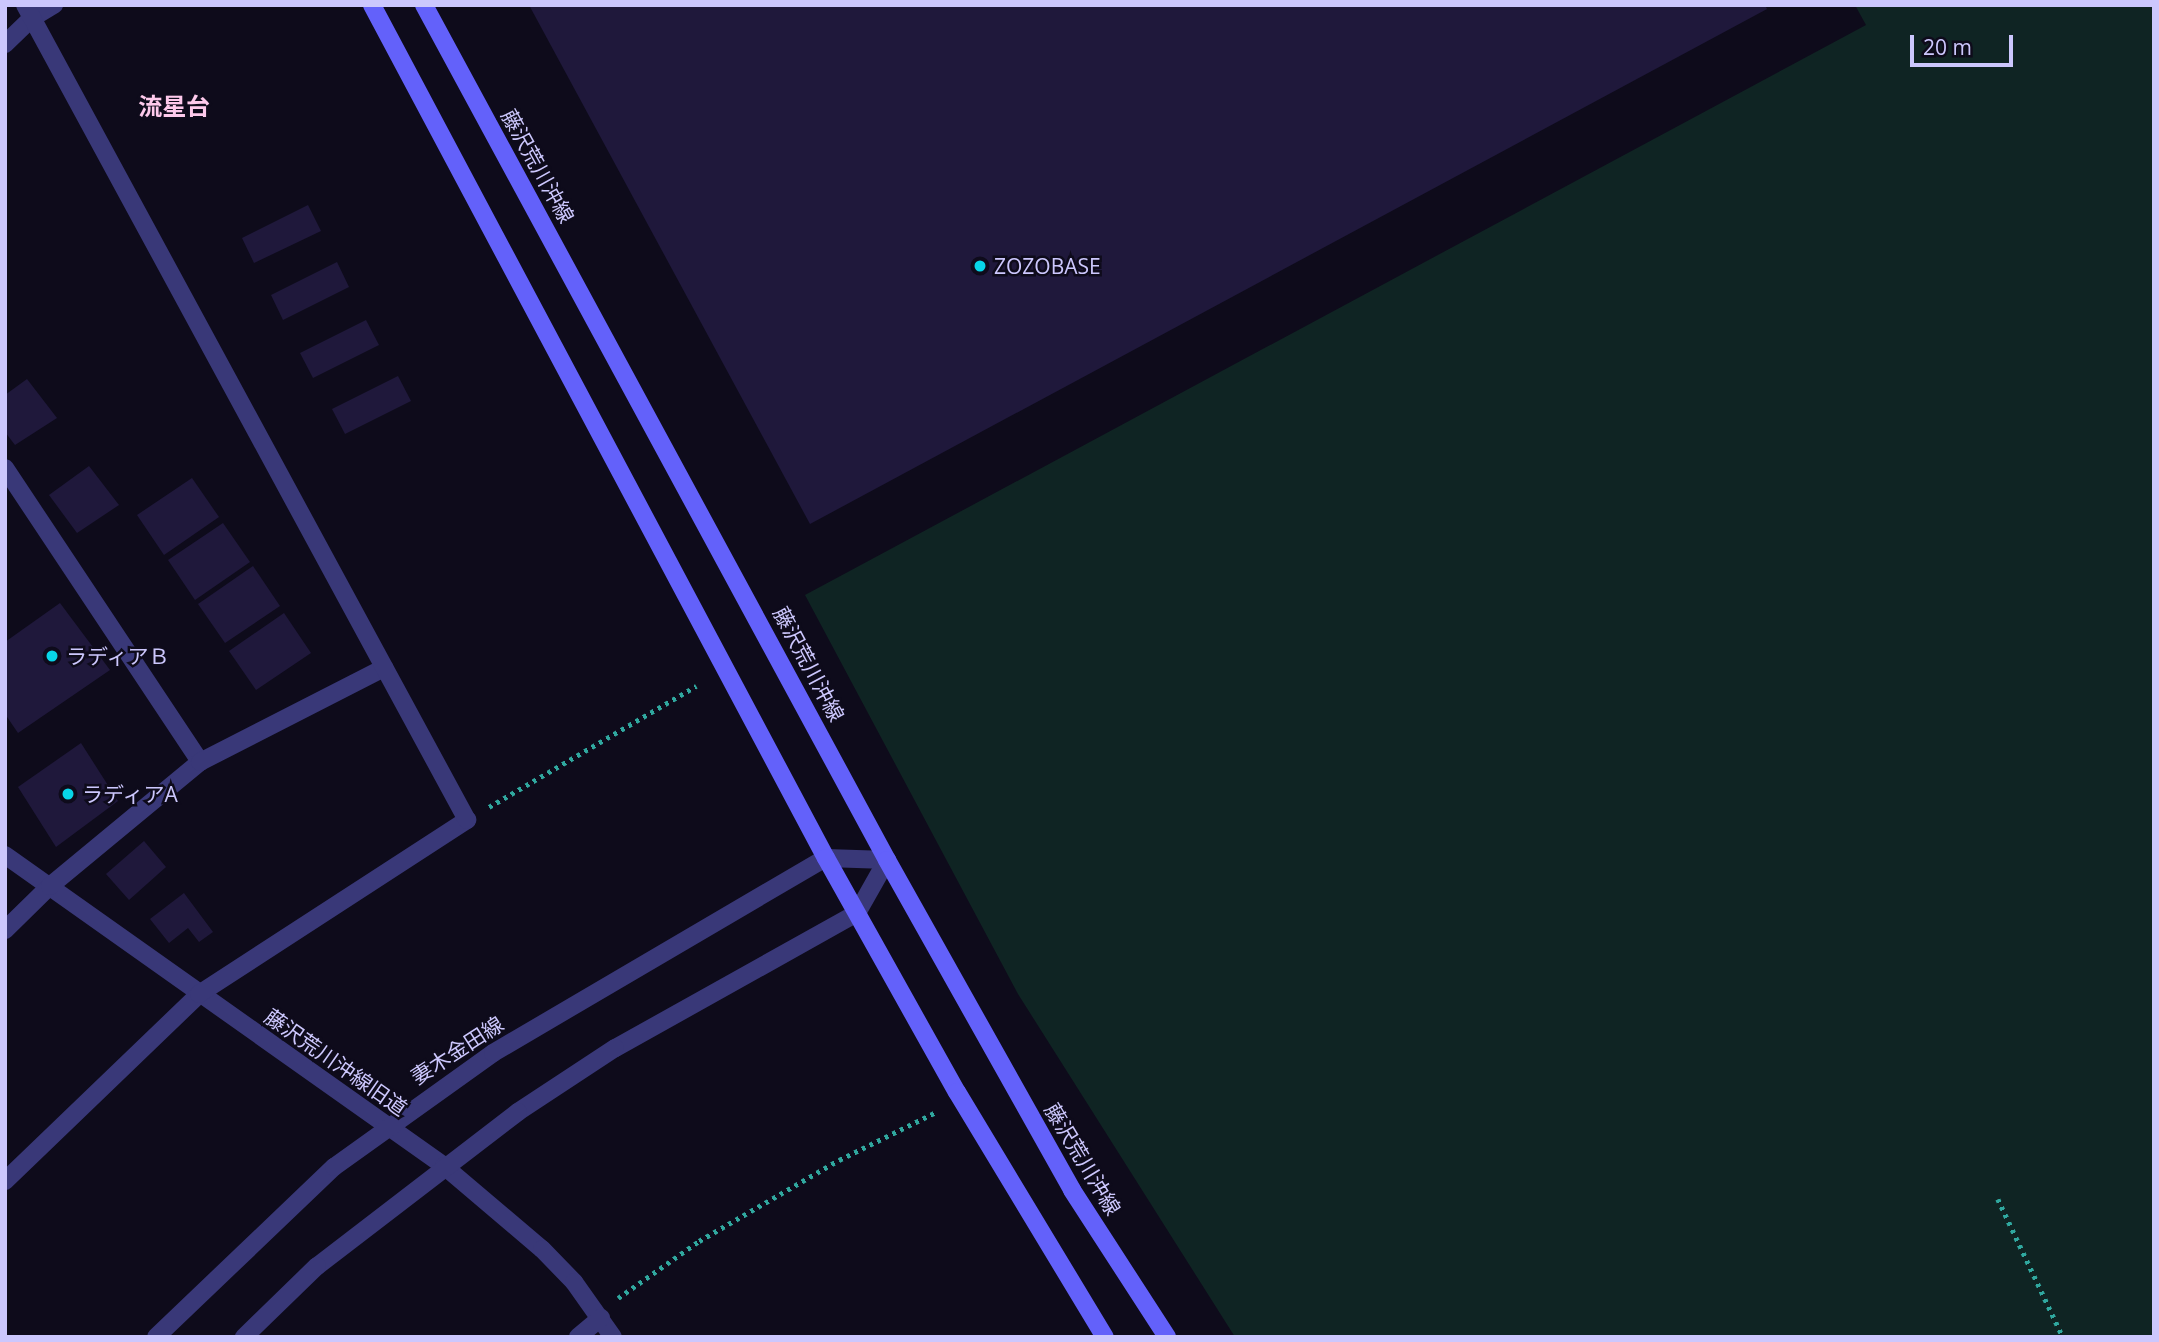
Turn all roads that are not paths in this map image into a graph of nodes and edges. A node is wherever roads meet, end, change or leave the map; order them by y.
1 (54, 5) edge
2 (372, 5) edge
3 (424, 5) edge
4 (28, 11) edge
5 (5, 44) edge
6 (5, 468) edge
7 (384, 668) junction
8 (200, 762) junction
9 (5, 855) edge
10 (826, 858) junction
11 (887, 860) junction
12 (50, 886) junction
13 (857, 913) junction
14 (5, 930) edge
15 (199, 994) junction
16 (388, 1125) junction
17 (444, 1167) junction
18 (5, 1181) edge
19 (601, 1318) junction
20 (156, 1337) edge
21 (244, 1337) edge
22 (578, 1337) edge
23 (613, 1337) edge
24 (1105, 1337) edge
25 (1167, 1337) edge

1 - 4 street
2 - 10 main road
3 - 11 main road, 藤沢荒川沖線
4 - 5 street
4 - 7 street
6 - 8 street
7 - 8 street
7 - 15 street
8 - 12 street
9 - 12 street, 藤沢荒川沖線旧道
10 - 11 street
10 - 13 main road
10 - 16 street, 妻木金田線
11 - 13 street
11 - 25 main road, 藤沢荒川沖線
12 - 14 street
12 - 15 street, 藤沢荒川沖線旧道
13 - 17 street
13 - 24 main road
15 - 16 street, 藤沢荒川沖線旧道
15 - 18 street
16 - 17 street, 藤沢荒川沖線旧道
16 - 20 street, 妻木金田線
17 - 19 street, 藤沢荒川沖線旧道
17 - 21 street
19 - 22 street
19 - 23 street, 藤沢荒川沖線旧道

